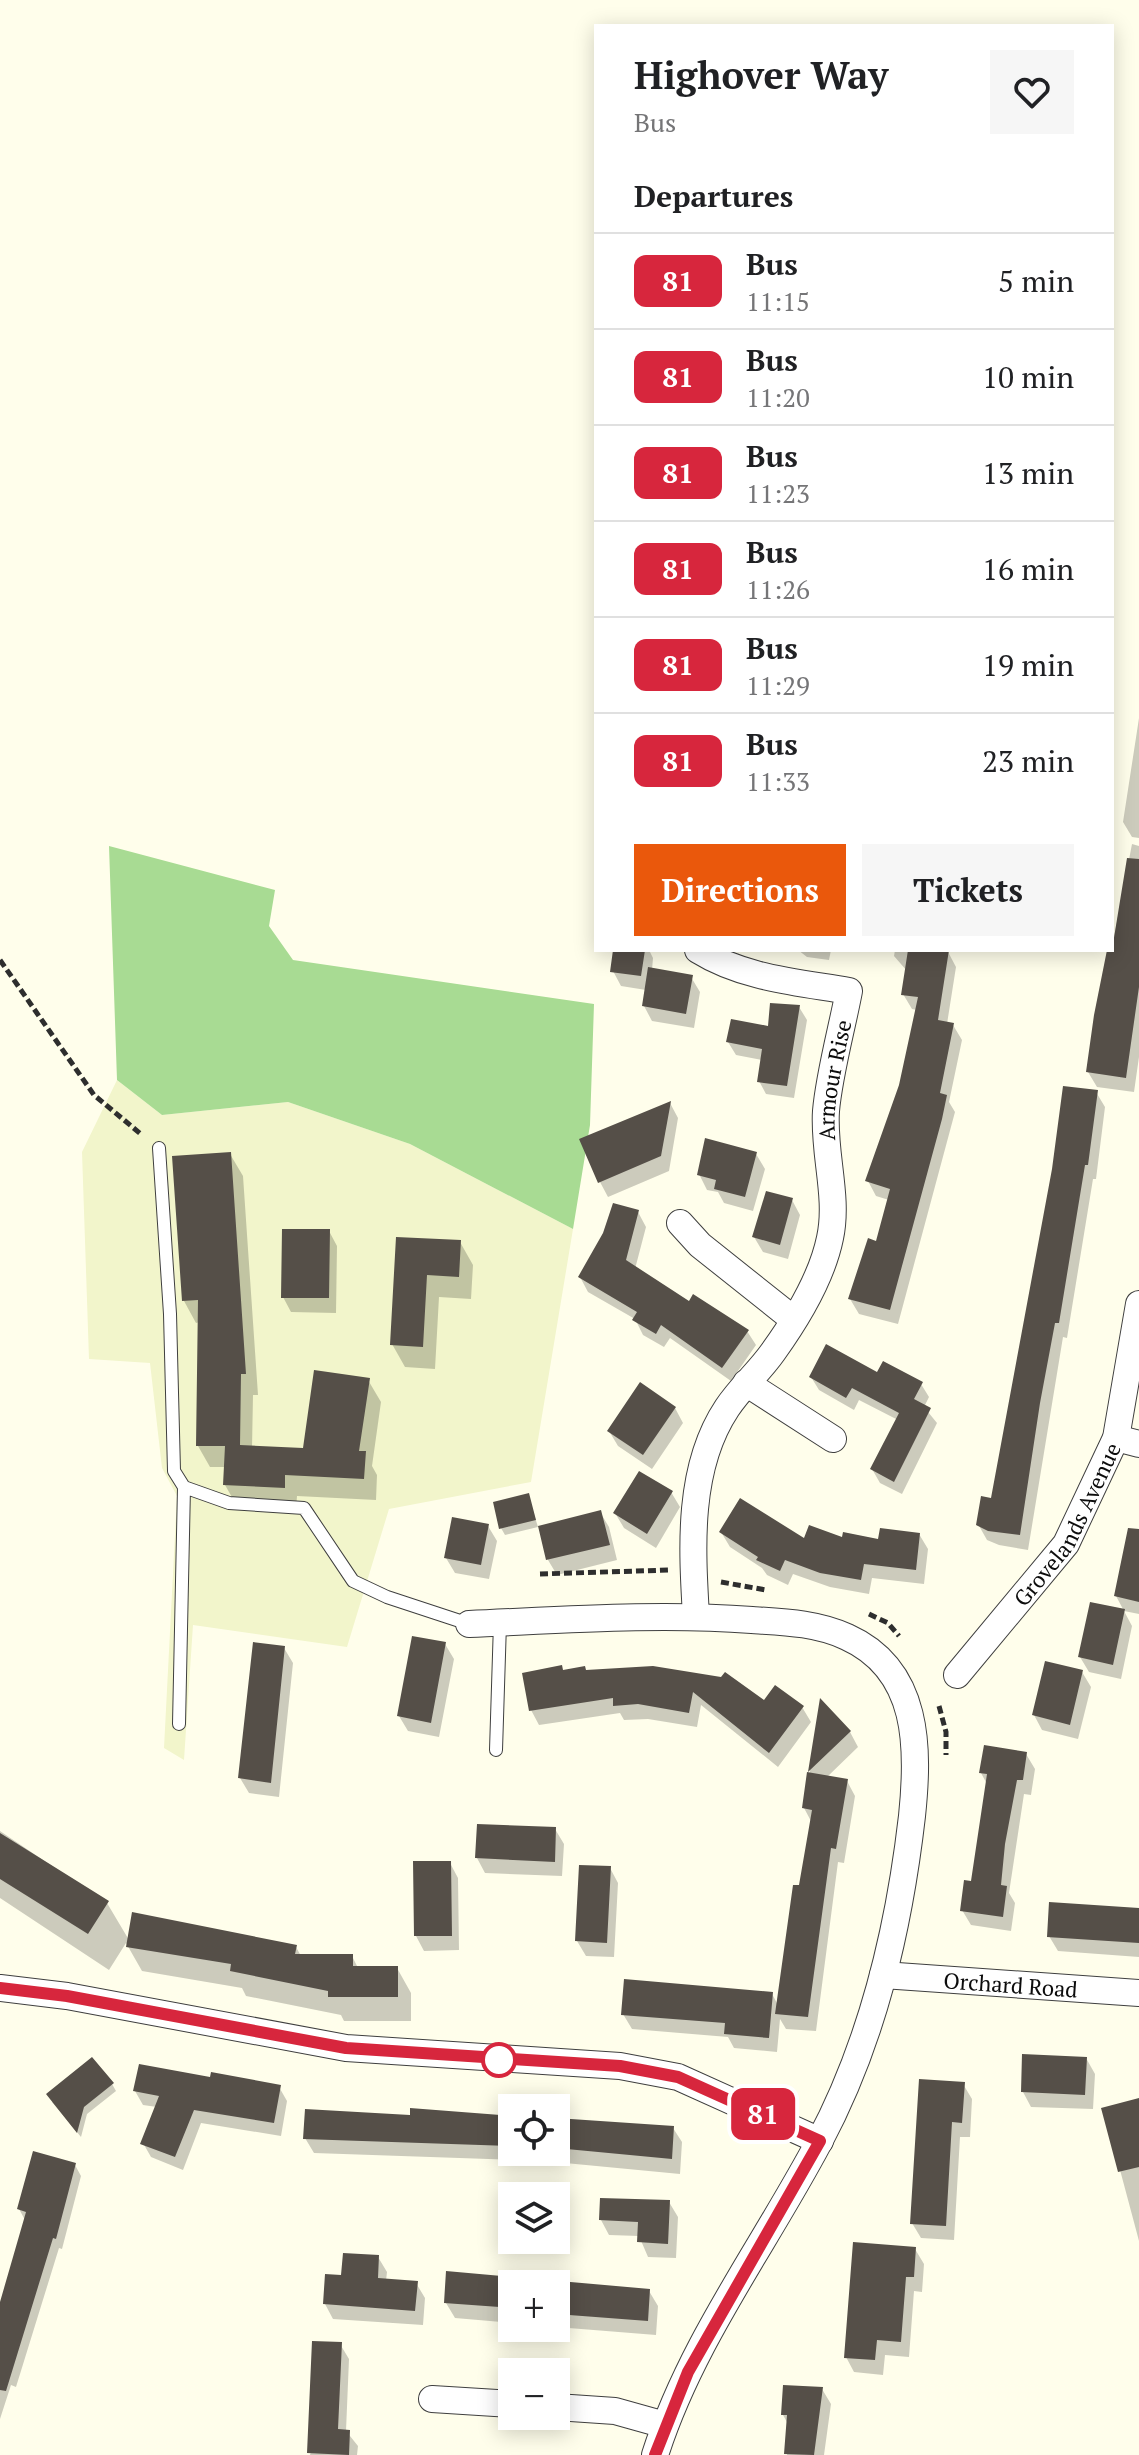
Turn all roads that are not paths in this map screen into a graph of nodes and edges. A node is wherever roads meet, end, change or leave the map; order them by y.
1 (701, 952) edge
2 (159, 1148) road end
3 (680, 1223) dead end
4 (1139, 1304) edge
5 (793, 1319) junction
6 (746, 1383) junction
7 (833, 1439) dead end
8 (1127, 1441) edge
9 (184, 1487) junction
10 (696, 1616) junction
11 (500, 1623) junction
12 (469, 1624) joint
13 (957, 1675) dead end
14 (179, 1724) dead end
15 (496, 1750) dead end
16 (883, 1975) junction
17 (0, 1988) edge
18 (1139, 1993) edge
19 (820, 2141) junction
20 (432, 2399) dead end
21 (498, 2403) edge
22 (570, 2408) edge
23 (665, 2425) junction
24 (655, 2455) edge

1 - 5 street, Armour Rise
2 - 9 lane
3 - 5 street
4 - 8 street, Grovelands Avenue
5 - 6 street, Armour Rise
6 - 7 street
6 - 10 street, Armour Rise
8 - 13 street, Grovelands Avenue
9 - 12 lane
9 - 14 lane
10 - 11 street
10 - 16 street
11 - 12 street
11 - 15 lane
16 - 18 street, Orchard Road
16 - 19 street
17 - 19 street
19 - 23 street
20 - 21 street
22 - 23 street
23 - 24 street

